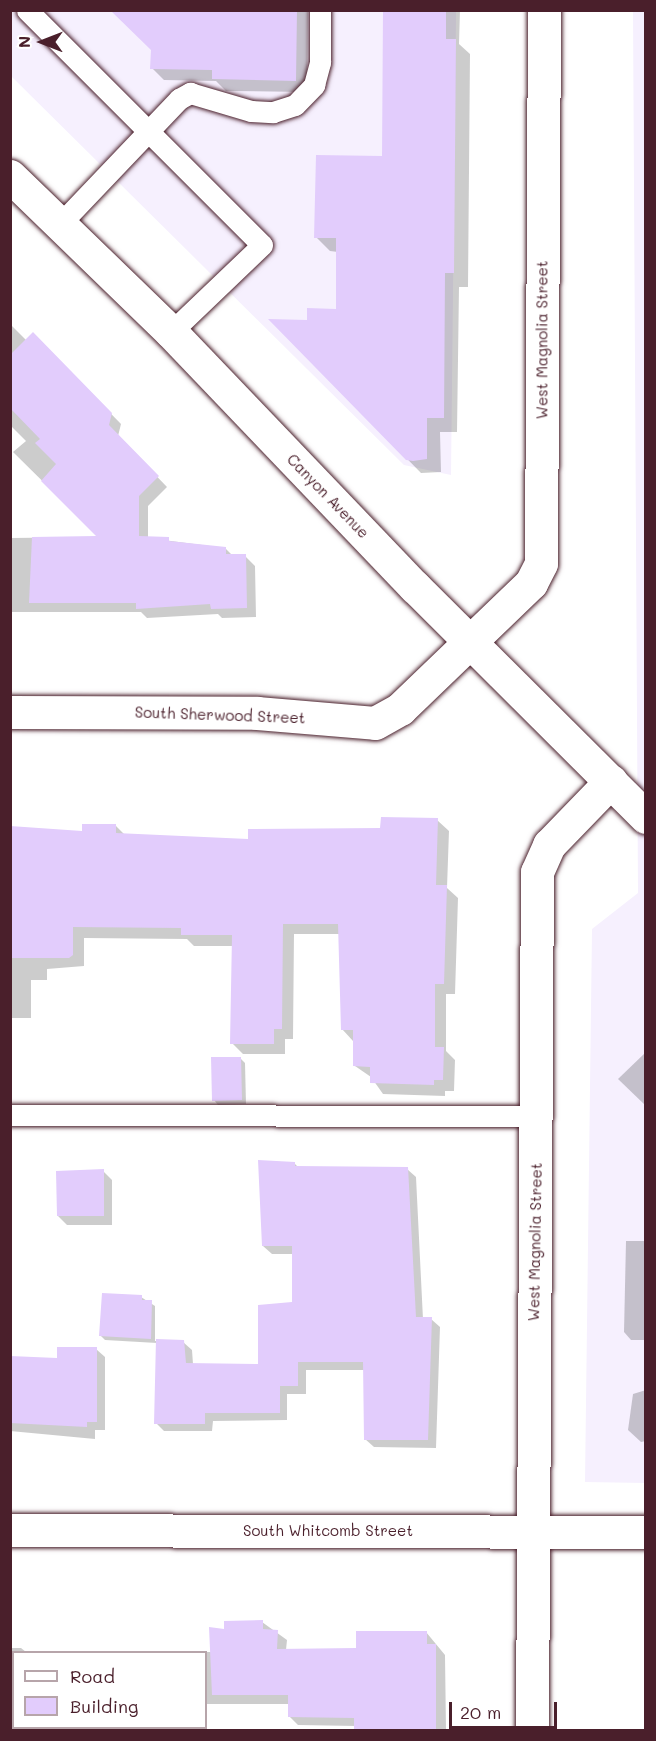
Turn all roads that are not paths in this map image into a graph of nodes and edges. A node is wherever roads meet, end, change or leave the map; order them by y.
1 (27, 10) edge
2 (320, 10) edge
3 (544, 10) edge
4 (148, 132) junction
5 (10, 176) edge
6 (60, 224) junction
7 (171, 333) junction
8 (471, 642) junction
9 (10, 712) edge
10 (611, 781) junction
11 (642, 806) edge
12 (10, 1115) edge
13 (537, 1116) junction
14 (10, 1530) edge
15 (532, 1532) junction
16 (645, 1532) edge
17 (532, 1731) edge

1 - 4 lane
2 - 4 lane
3 - 8 street, West Magnolia Street
4 - 6 lane
4 - 7 lane
5 - 6 street, Canyon Avenue
6 - 7 street, Canyon Avenue
7 - 8 street, Canyon Avenue
8 - 9 street, South Sherwood Street
8 - 10 street, Canyon Avenue
10 - 11 street, Canyon Avenue
10 - 13 street, West Magnolia Street
12 - 13 lane
13 - 15 street, West Magnolia Street
14 - 15 street, South Whitcomb Street
15 - 16 street, South Whitcomb Street
15 - 17 street, West Magnolia Street

